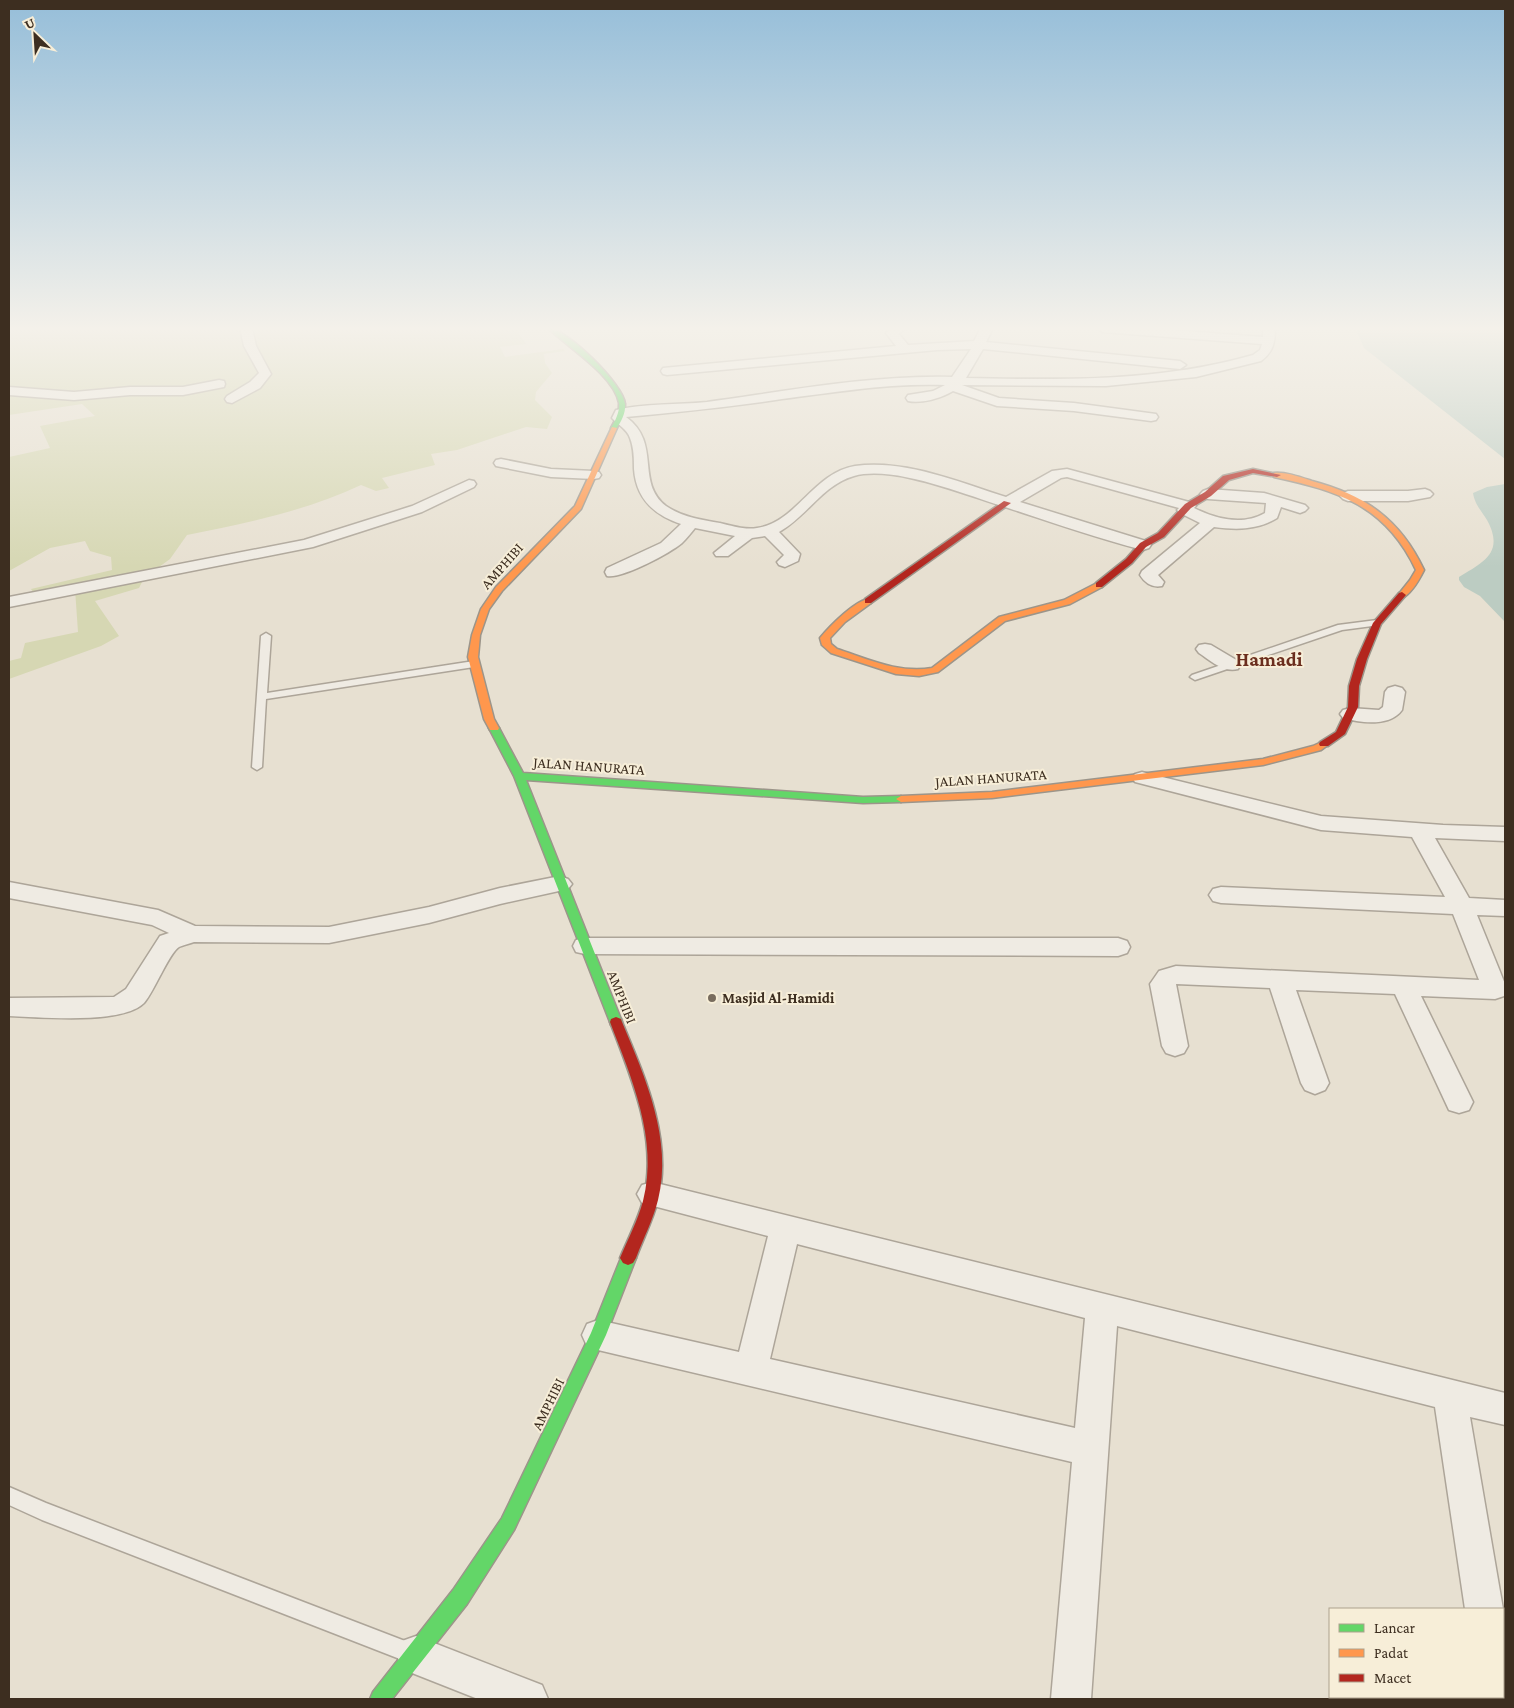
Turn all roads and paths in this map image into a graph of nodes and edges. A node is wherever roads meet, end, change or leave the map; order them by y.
1 (621, 408) edge
2 (688, 408) edge
3 (1070, 408) edge
4 (620, 415) junction
5 (1151, 418) dead end
6 (501, 462) dead end
7 (594, 474) junction
8 (469, 484) dead end
9 (1208, 494) junction
10 (1425, 494) dead end
11 (1348, 496) junction
12 (1274, 501) junction
13 (1007, 503) junction
14 (1186, 508) junction
15 (1300, 508) dead end
16 (692, 522) junction
17 (1210, 522) junction
18 (769, 531) junction
19 (748, 534) junction
20 (1143, 545) junction
21 (722, 553) dead end
22 (785, 562) dead end
23 (614, 572) dead end
24 (1156, 582) dead end
25 (9, 602) edge
26 (1377, 623) junction
27 (266, 636) dead end
28 (1205, 649) dead end
29 (474, 664) junction
30 (1231, 665) junction
31 (1195, 677) dead end
32 (1395, 692) dead end
33 (262, 697) junction
34 (1350, 714) junction
35 (257, 768) dead end
36 (519, 776) junction
37 (1142, 778) junction
38 (1420, 831) junction
39 (1505, 834) edge
40 (560, 884) junction
41 (9, 890) edge
42 (1222, 895) dead end
43 (1462, 907) junction
44 (1505, 908) edge
45 (192, 934) junction
46 (585, 946) junction
47 (1118, 947) dead end
48 (1280, 980) junction
49 (1404, 986) junction
50 (1500, 990) edge
51 (9, 1007) edge
52 (1175, 1046) dead end
53 (1315, 1083) dead end
54 (1458, 1102) dead end
55 (652, 1194) junction
56 (785, 1228) junction
57 (1102, 1308) junction
58 (598, 1335) junction
59 (751, 1369) junction
60 (1450, 1395) junction
61 (1505, 1410) edge
62 (1091, 1449) junction
63 (9, 1496) edge
64 (1484, 1608) edge
65 (416, 1655) junction
66 (380, 1699) edge
67 (528, 1699) edge
68 (1071, 1699) edge

1 - 4 street
2 - 4 street
3 - 5 street
4 - 7 street, AMPHIBI
4 - 16 street
6 - 7 street
7 - 29 street, AMPHIBI
8 - 25 street
9 - 11 street
9 - 12 street
9 - 14 street
10 - 11 street
11 - 26 street, JALAN HANURATA
12 - 15 street
12 - 17 street
13 - 14 street
13 - 18 street
13 - 20 street
13 - 20 street
14 - 17 street
14 - 20 street
16 - 19 street
16 - 23 street
17 - 24 street
18 - 19 street
18 - 22 street
19 - 21 street
26 - 30 lane
26 - 34 street, JALAN HANURATA
27 - 33 lane
28 - 30 street
29 - 33 lane
29 - 36 street, AMPHIBI
30 - 31 lane
32 - 34 street
33 - 35 lane
34 - 37 street, JALAN HANURATA
36 - 37 street, JALAN HANURATA
36 - 40 street, AMPHIBI
37 - 38 street
38 - 39 street
38 - 43 street
40 - 45 street
40 - 46 street, AMPHIBI
41 - 45 street
42 - 43 street
43 - 44 street
43 - 50 street
45 - 51 street
46 - 47 street
46 - 55 street, AMPHIBI
48 - 49 street
48 - 52 street
48 - 53 street
49 - 50 street
49 - 54 street
55 - 56 street
55 - 58 street, AMPHIBI
56 - 57 street
56 - 59 street
57 - 60 street
57 - 62 street
58 - 59 street
58 - 65 street, AMPHIBI
59 - 62 street
60 - 61 street
60 - 64 street
62 - 68 street
63 - 65 lane
65 - 66 street, AMPHIBI
65 - 67 street

